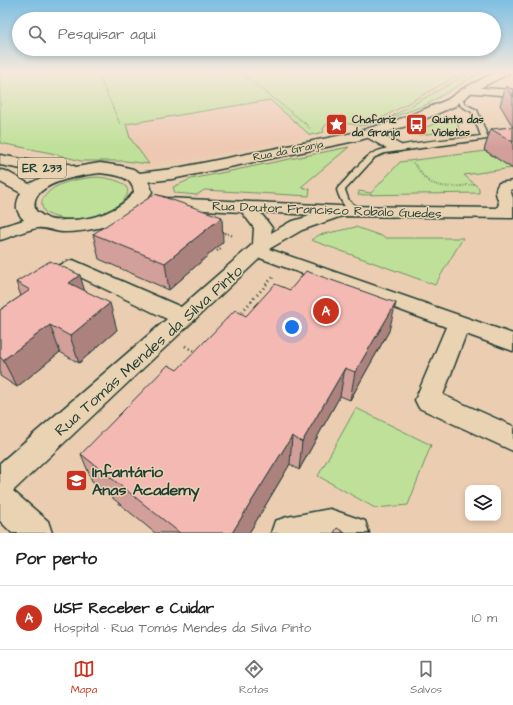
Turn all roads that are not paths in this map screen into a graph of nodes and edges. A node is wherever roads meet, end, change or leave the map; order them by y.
1 (460, 97) edge
2 (466, 97) edge
3 (369, 133) junction
4 (396, 148) junction
5 (0, 160) edge
6 (84, 170) junction
7 (0, 175) edge
8 (513, 185) edge
9 (140, 187) junction
10 (31, 192) junction
11 (165, 203) junction
12 (247, 207) junction
13 (128, 210) junction
14 (339, 211) junction
15 (357, 212) junction
16 (508, 213) edge
17 (34, 218) junction
18 (0, 233) edge
19 (259, 249) junction
20 (34, 291) edge
21 (184, 317) junction
22 (459, 324) junction
23 (513, 343) edge
24 (513, 439) edge
25 (0, 483) edge
26 (0, 500) edge
27 (36, 533) edge
28 (287, 533) edge
29 (353, 533) edge

1 - 3 main road, Rua da Granja
2 - 4 lane
3 - 4 street
3 - 9 main road, Rua da Granja
4 - 15 lane
5 - 6 main road, ER 233
6 - 9 main road
6 - 10 main road
7 - 10 main road, ER 233
8 - 16 street
9 - 11 street, Rua Doutor Francisco Robalo Guedes
9 - 13 main road
10 - 17 main road
11 - 12 street, Rua Doutor Francisco Robalo Guedes
11 - 13 street
12 - 14 street, Rua Doutor Francisco Robalo Guedes
12 - 19 street
13 - 17 main road
14 - 15 street, Rua Doutor Francisco Robalo Guedes
14 - 19 street, Rua Tomás Mendes da Silva Pinto
15 - 16 street, Rua Doutor Francisco Robalo Guedes
17 - 18 main road
19 - 21 street, Rua Tomás Mendes da Silva Pinto
19 - 22 street
20 - 21 street
21 - 25 street, Rua Tomás Mendes da Silva Pinto
22 - 23 street
22 - 24 street
26 - 27 street
28 - 29 street

